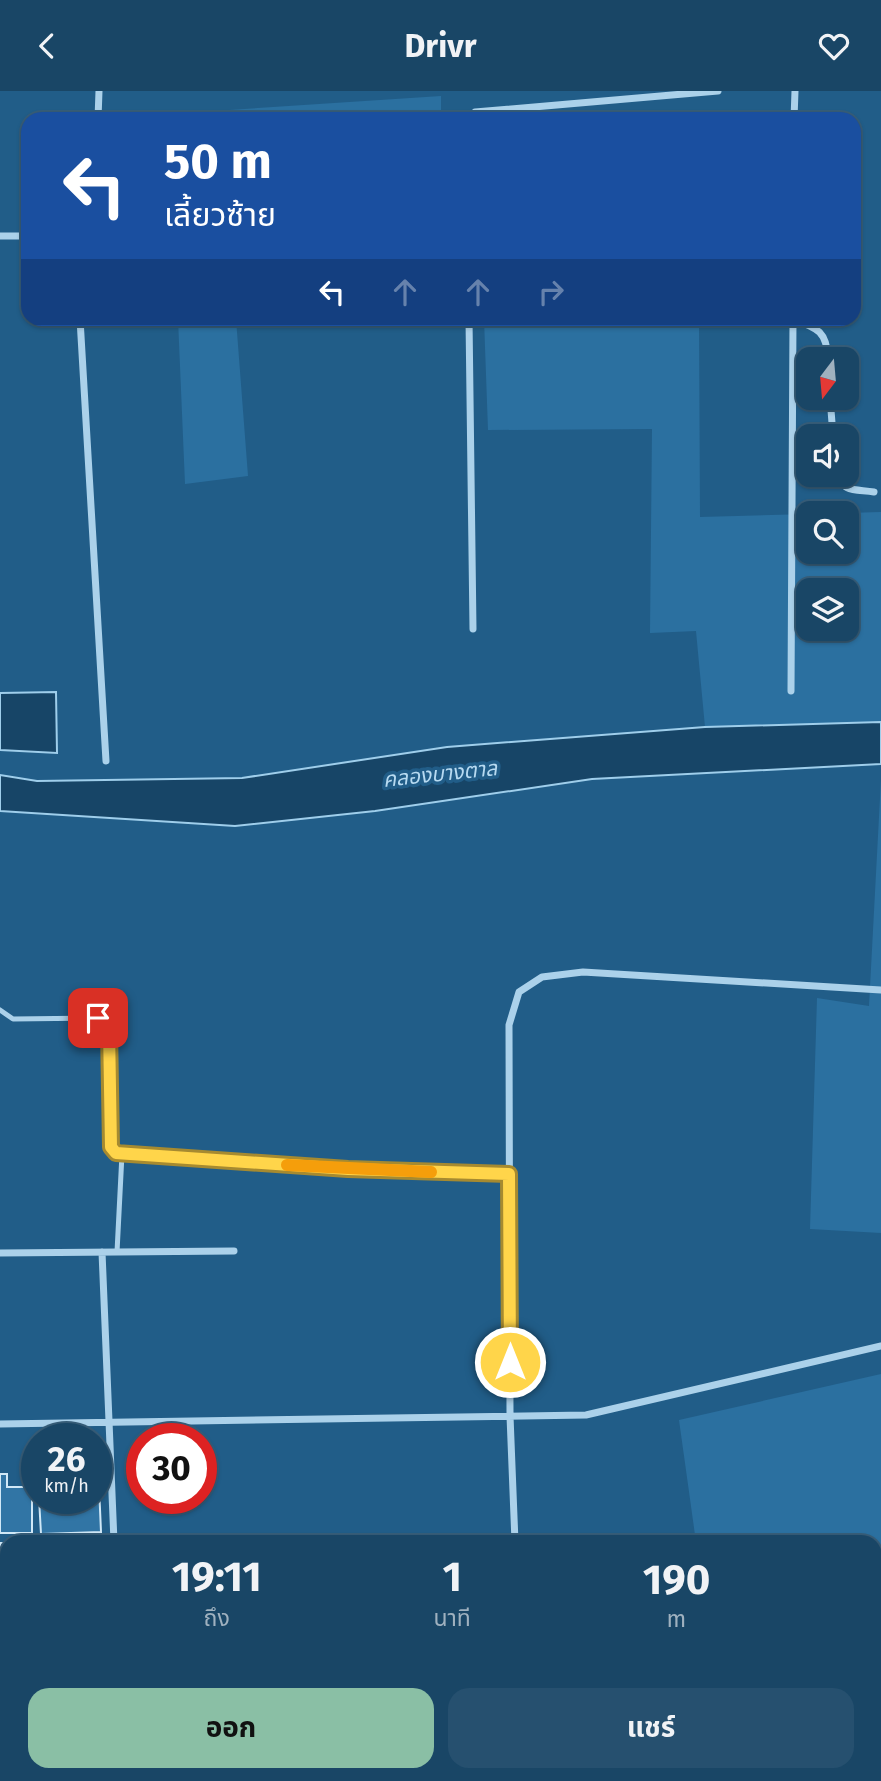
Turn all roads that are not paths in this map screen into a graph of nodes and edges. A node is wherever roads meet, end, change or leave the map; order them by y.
1 (99, 91) edge
2 (718, 91) edge
3 (794, 91) edge
4 (98, 112) edge
5 (475, 112) edge
6 (794, 112) edge
7 (0, 236) edge
8 (21, 236) edge
9 (80, 326) edge
10 (469, 326) edge
11 (793, 326) edge
12 (812, 326) edge
13 (827, 347) edge
14 (842, 487) edge
15 (874, 492) dead end
16 (474, 629) dead end
17 (791, 691) dead end
18 (106, 761) dead end
19 (881, 990) edge
20 (0, 1010) edge
21 (122, 1154) junction
22 (348, 1169) joint
23 (509, 1174) junction
24 (234, 1251) dead end
25 (102, 1252) junction
26 (117, 1252) junction
27 (0, 1253) edge
28 (881, 1346) edge
29 (510, 1416) junction
30 (109, 1422) junction
31 (0, 1424) edge
32 (114, 1535) edge
33 (514, 1535) edge

1 - 4 street
2 - 5 street
3 - 6 street
7 - 8 street
9 - 18 street
10 - 16 street
11 - 17 street
12 - 13 street
14 - 15 street
19 - 23 street
20 - 21 lane
21 - 22 lane
21 - 26 lane
22 - 23 street
23 - 29 street
24 - 26 street
25 - 26 street
25 - 27 street
25 - 30 street
28 - 29 street
29 - 30 street
29 - 33 street
30 - 31 street
30 - 32 street

